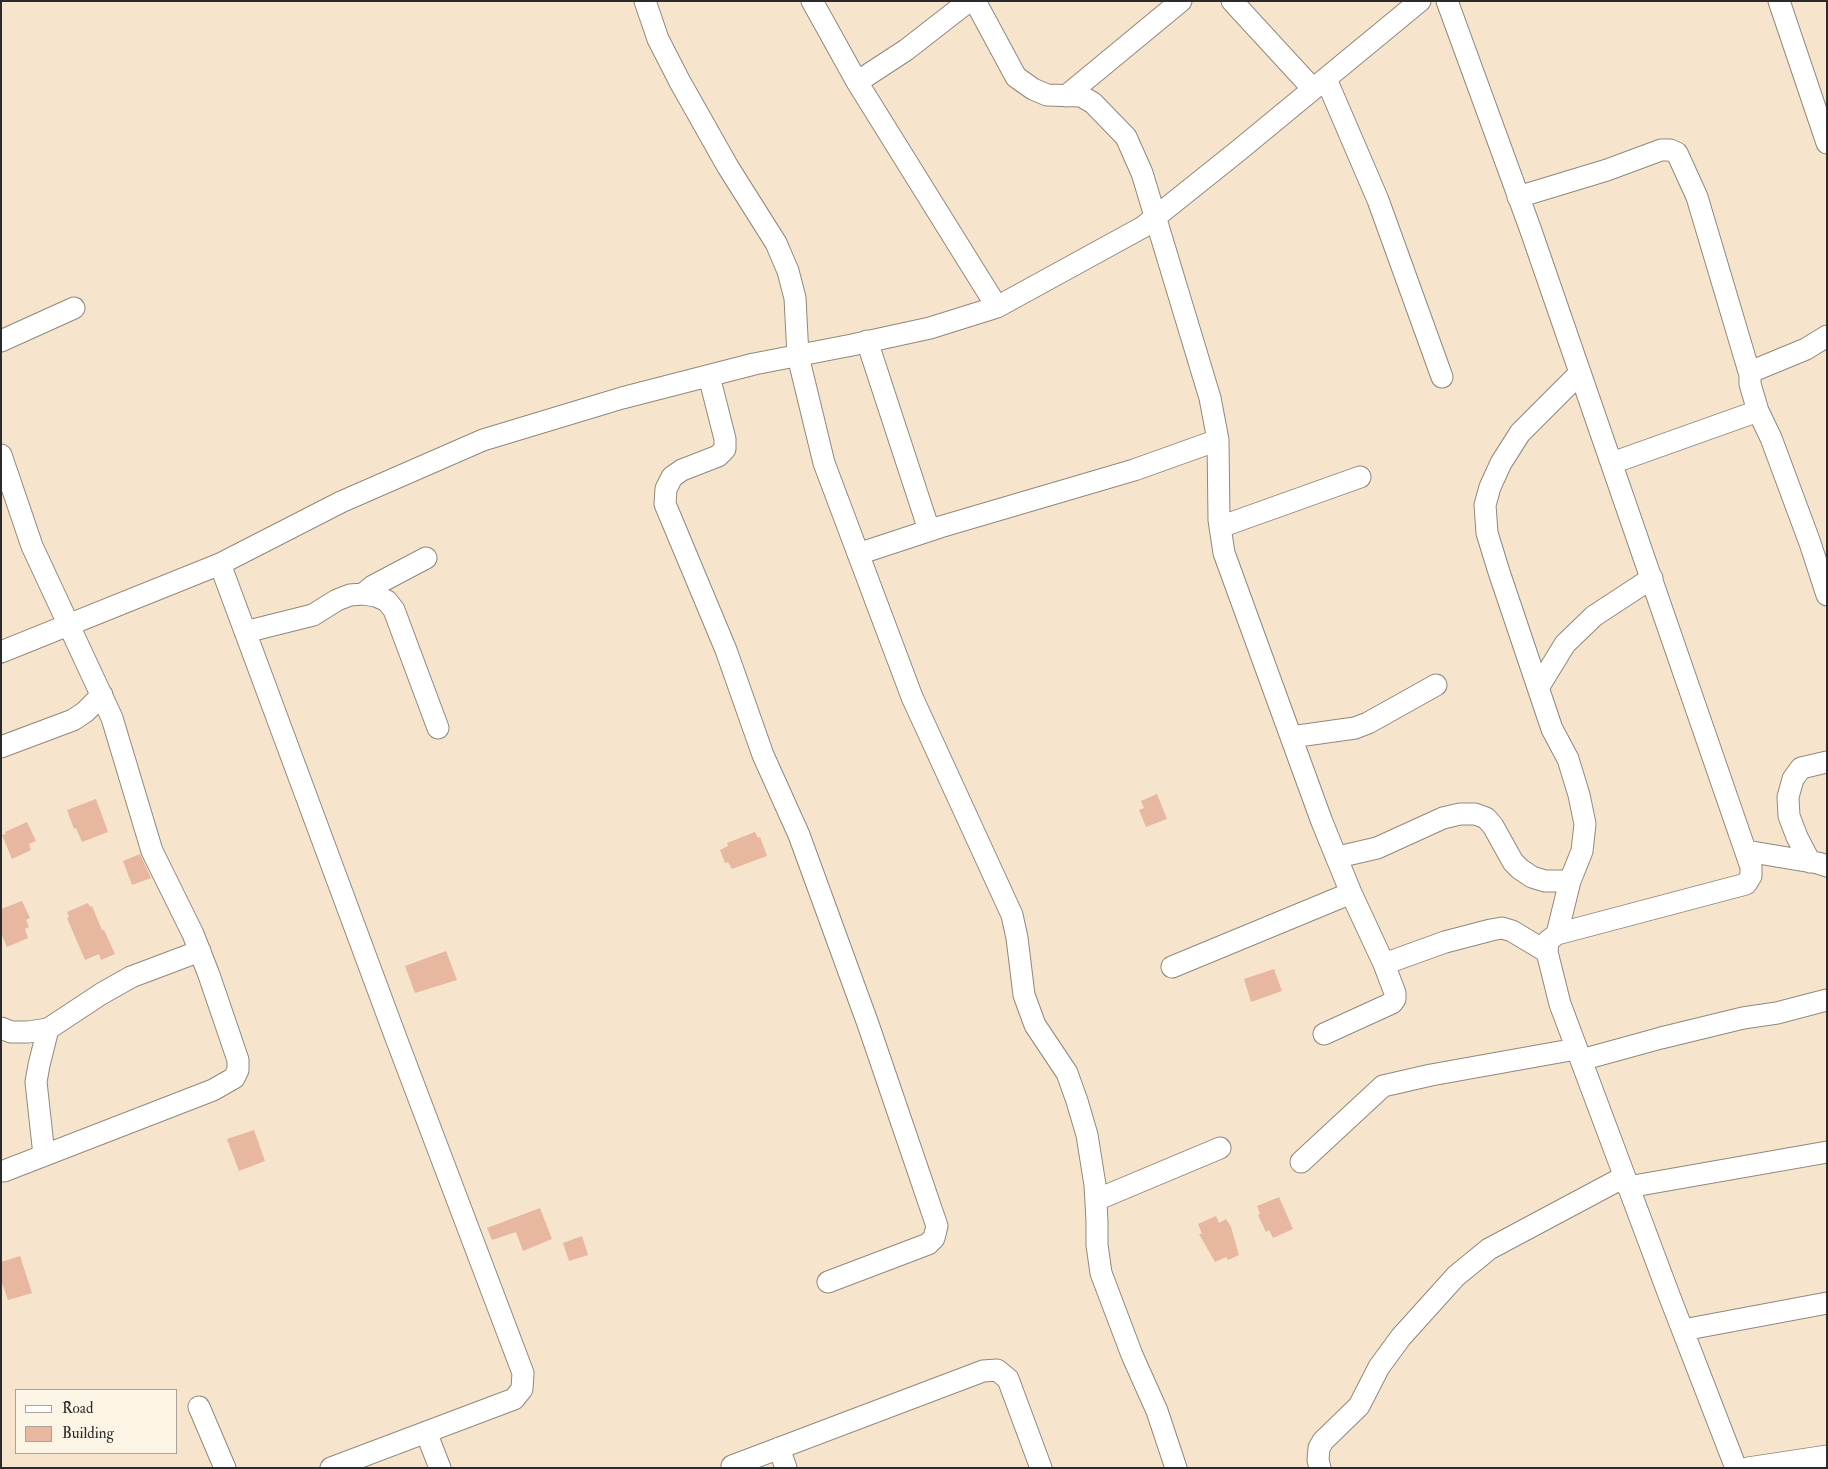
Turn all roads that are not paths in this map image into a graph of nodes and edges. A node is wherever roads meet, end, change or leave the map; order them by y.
1 (645, 1) edge
2 (812, 1) edge
3 (969, 1) edge
4 (975, 1) edge
5 (1181, 1) edge
6 (1232, 1) edge
7 (1420, 1) edge
8 (1447, 1) edge
9 (1779, 1) edge
10 (857, 82) junction
11 (1320, 84) junction
12 (1066, 96) junction
13 (1827, 143) edge
14 (1518, 197) junction
15 (1155, 219) junction
16 (997, 307) junction
17 (74, 308) dead end
18 (1827, 336) edge
19 (1, 341) edge
20 (868, 341) junction
21 (798, 356) junction
22 (1580, 373) junction
23 (1750, 375) junction
24 (708, 376) junction
25 (1442, 377) dead end
26 (1758, 411) junction
27 (1218, 440) junction
28 (1, 455) edge
29 (1612, 463) junction
30 (1360, 477) dead end
31 (1220, 527) junction
32 (929, 530) junction
33 (858, 554) junction
34 (426, 558) dead end
35 (220, 564) junction
36 (1652, 578) junction
37 (363, 594) junction
38 (1827, 595) edge
39 (70, 625) junction
40 (245, 632) junction
41 (1, 652) edge
42 (1436, 685) dead end
43 (1538, 688) junction
44 (102, 695) junction
45 (438, 728) dead end
46 (1291, 737) junction
47 (1, 747) edge
48 (1827, 762) edge
49 (1746, 851) junction
50 (1338, 857) junction
51 (1818, 864) edge
52 (1570, 881) junction
53 (1351, 893) junction
54 (1552, 943) junction
55 (200, 951) junction
56 (1384, 964) junction
57 (1172, 967) dead end
58 (1827, 1000) edge
59 (1, 1028) edge
60 (48, 1029) junction
61 (1324, 1034) dead end
62 (1578, 1055) junction
63 (1220, 1148) dead end
64 (1827, 1152) edge
65 (44, 1156) junction
66 (1301, 1162) dead end
67 (4, 1171) dead end
68 (1626, 1182) junction
69 (1096, 1200) junction
70 (828, 1282) dead end
71 (1827, 1303) edge
72 (1682, 1330) junction
73 (199, 1407) dead end
74 (426, 1432) junction
75 (1827, 1456) edge
76 (782, 1458) edge
77 (732, 1466) dead end
78 (225, 1468) edge
79 (331, 1468) edge
80 (440, 1468) edge
81 (1041, 1468) edge
82 (1176, 1468) edge
83 (1320, 1468) edge
84 (1736, 1468) edge
85 (1748, 1468) edge

1 - 21 street
2 - 10 street
3 - 10 street
4 - 12 street
5 - 12 street
6 - 11 street
7 - 11 street
8 - 14 street
9 - 13 street
10 - 16 street
11 - 15 street
11 - 25 street
12 - 15 street
14 - 22 street
14 - 23 street
15 - 16 street
15 - 27 street
16 - 20 street
17 - 19 street
18 - 23 street
20 - 21 street
20 - 32 street
21 - 24 street
21 - 33 street
22 - 29 street
22 - 43 street
23 - 26 street
24 - 35 street
24 - 70 street
26 - 29 street
26 - 38 street
27 - 31 street
27 - 32 street
28 - 39 street
29 - 36 street
30 - 31 street
31 - 46 street
32 - 33 street
33 - 69 street
34 - 37 street
35 - 39 street
35 - 40 street
36 - 43 street
36 - 49 street
37 - 40 street
37 - 45 street
39 - 41 street
39 - 44 street
40 - 74 street
42 - 46 street
43 - 52 street
44 - 47 street
44 - 55 street
46 - 50 street
48 - 51 street
49 - 51 street
49 - 54 street
50 - 52 street
50 - 53 street
52 - 54 street
53 - 56 street
53 - 57 street
54 - 56 street
54 - 62 street
55 - 60 street
55 - 65 street
56 - 61 street
58 - 62 street
59 - 60 street
60 - 65 street
62 - 66 street
62 - 68 street
63 - 69 street
64 - 68 street
65 - 67 street
68 - 72 street
68 - 83 street
69 - 82 street
71 - 72 street
72 - 84 street
73 - 78 street
74 - 79 street
74 - 80 street
75 - 85 street
76 - 77 street
76 - 81 street

